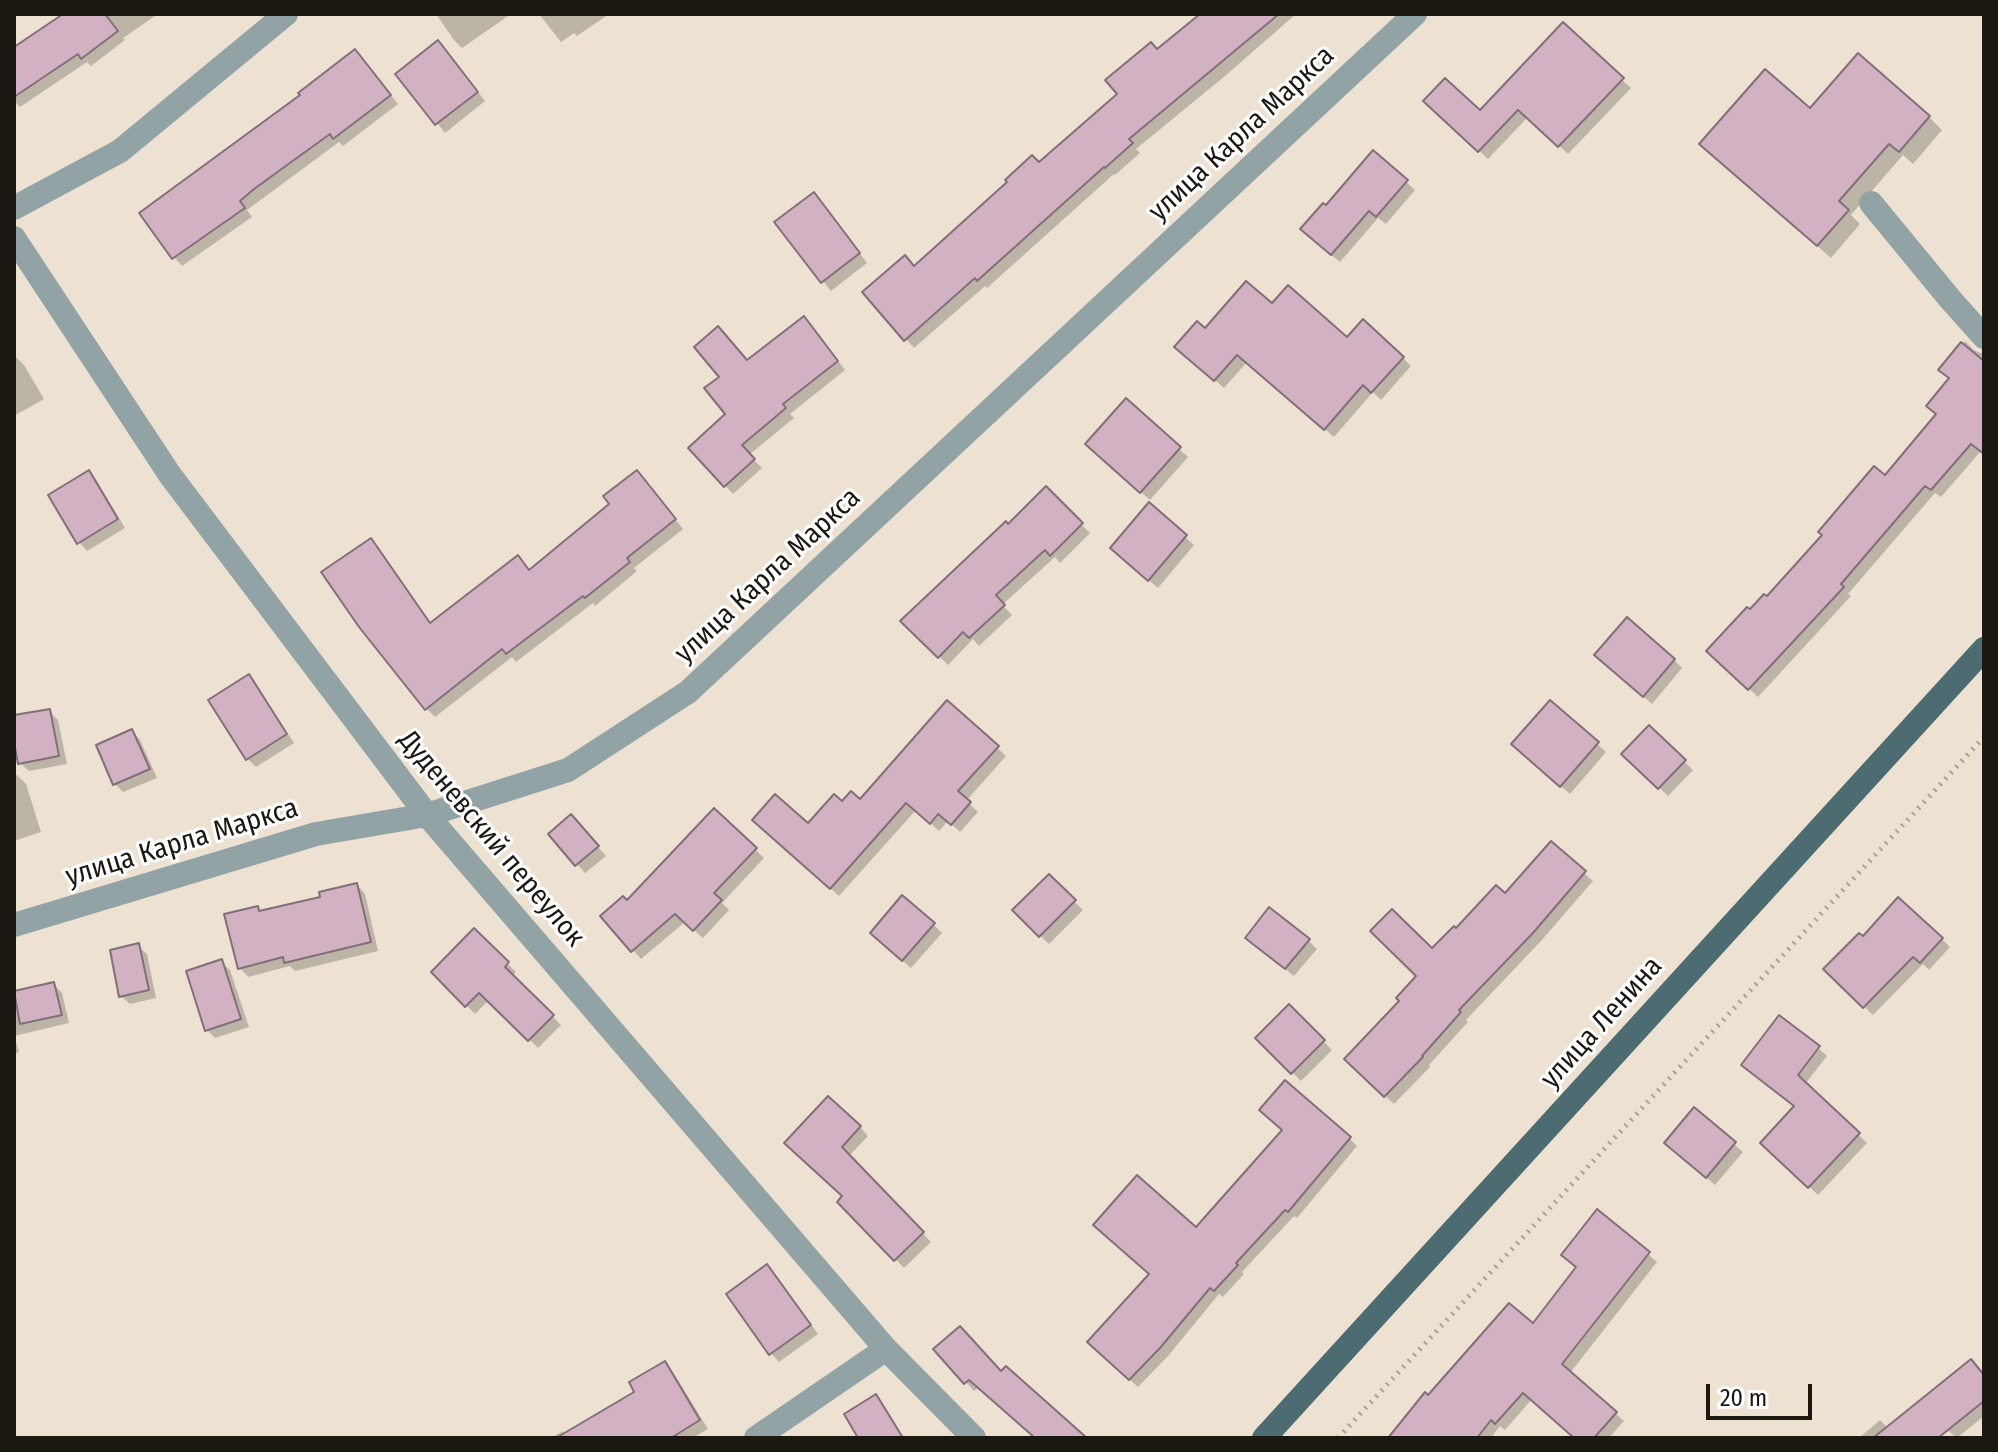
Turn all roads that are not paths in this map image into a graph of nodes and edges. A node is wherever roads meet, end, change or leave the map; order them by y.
1 (286, 14) edge
2 (1415, 14) edge
3 (1871, 203) dead end
4 (14, 208) edge
5 (14, 238) edge
6 (1984, 337) edge
7 (1984, 649) edge
8 (427, 815) junction
9 (14, 925) edge
10 (886, 1349) junction
11 (756, 1438) edge
12 (974, 1438) edge
13 (1264, 1438) edge

1 - 4 street
2 - 8 street, улица Карла Маркса
3 - 6 street
5 - 8 street, Дуденевский переулок
7 - 13 main road, улица Ленина
8 - 9 street, улица Карла Маркса
8 - 10 street, Дуденевский переулок
10 - 11 street
10 - 12 street, Дуденевский переулок

